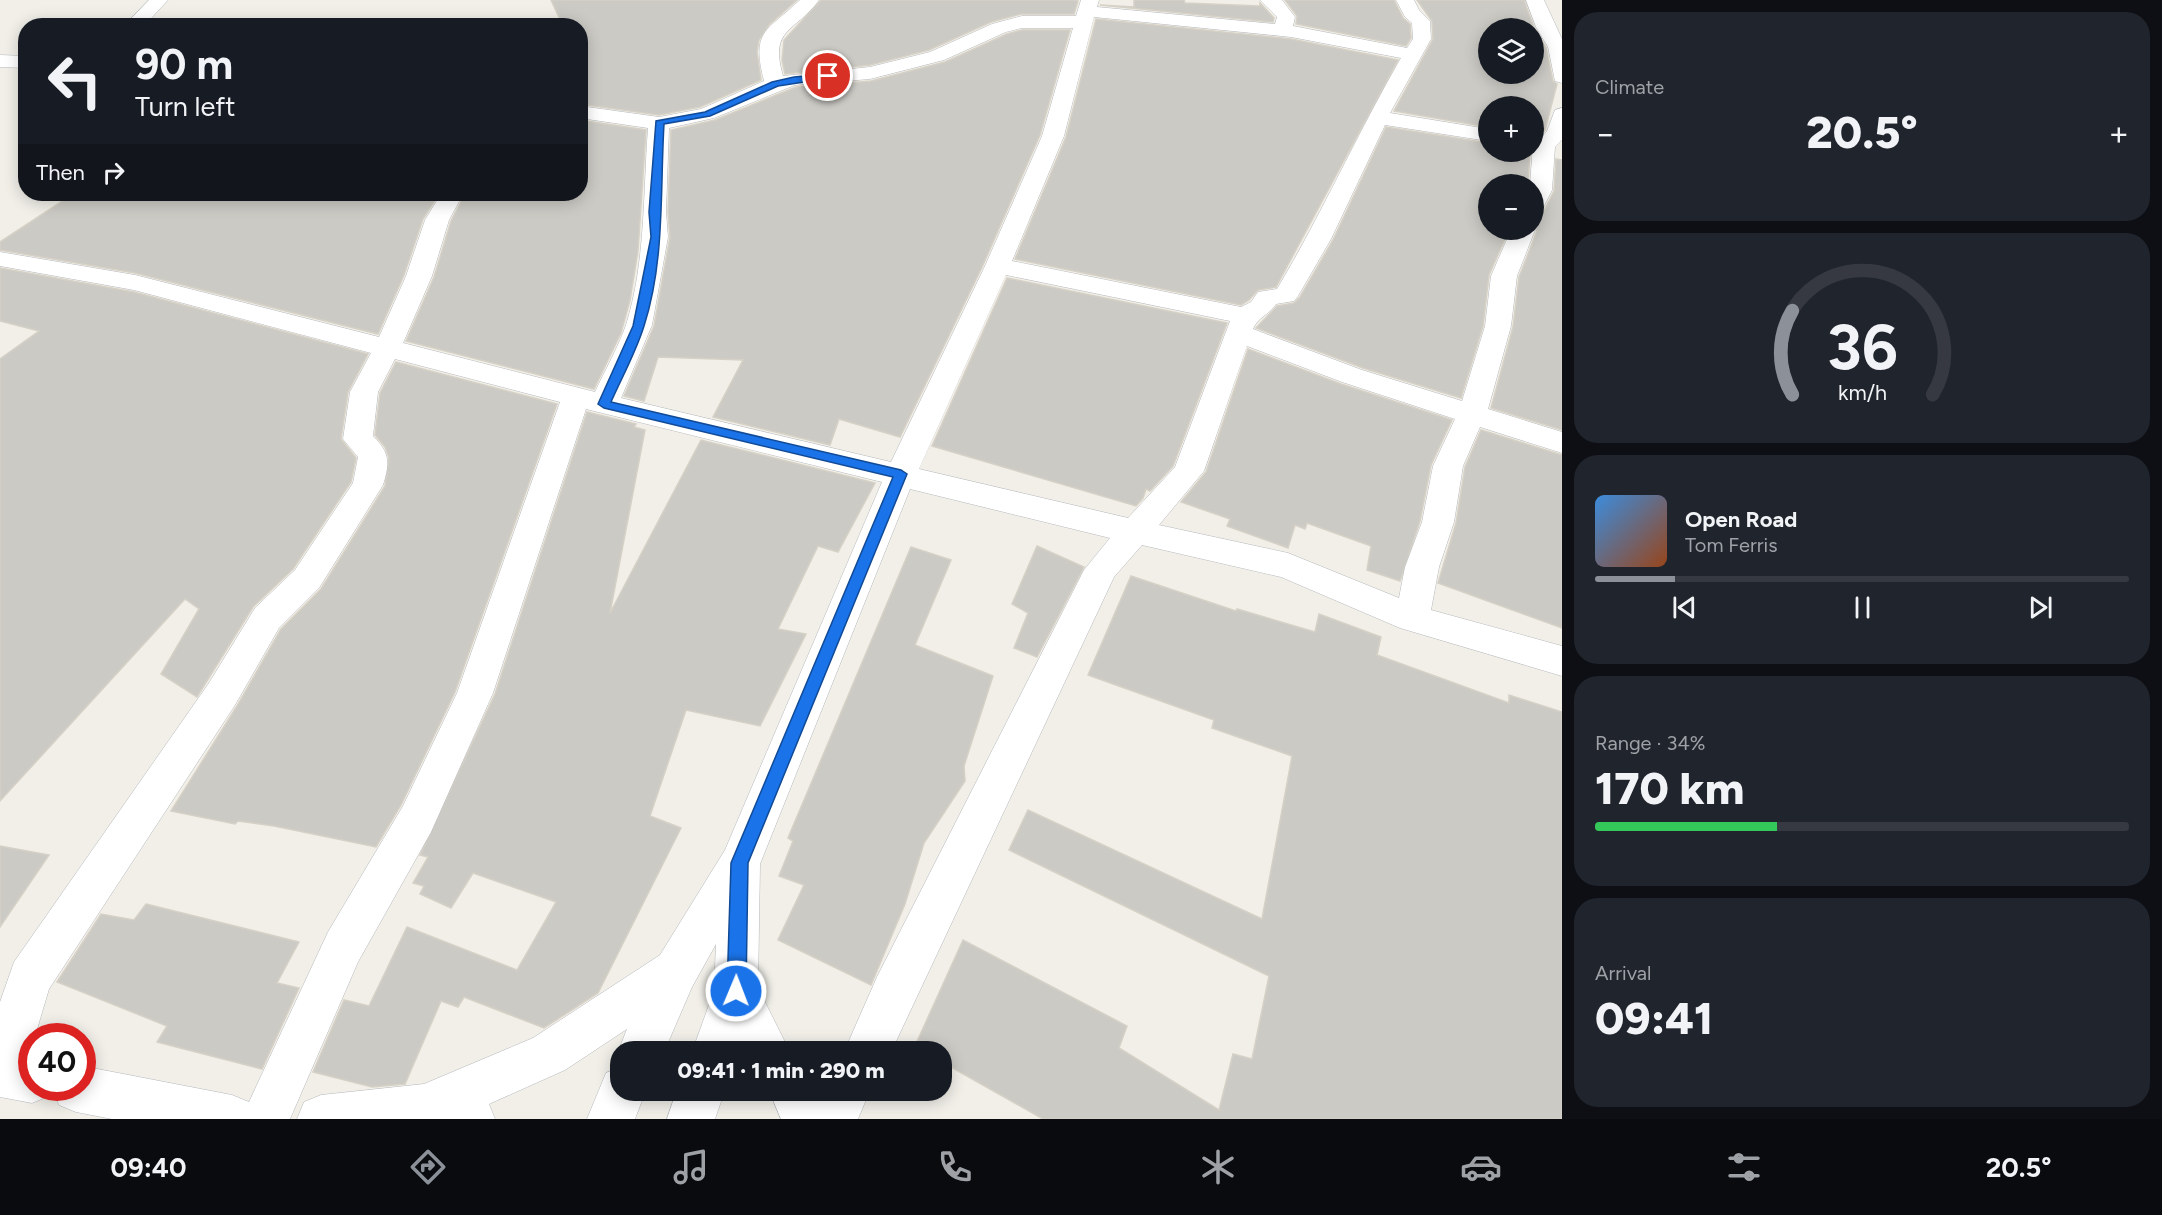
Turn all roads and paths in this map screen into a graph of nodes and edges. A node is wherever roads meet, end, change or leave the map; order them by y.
1 (159, 0) edge
2 (810, 0) edge
3 (1269, 0) edge
4 (1405, 0) edge
5 (1535, 0) edge
6 (1086, 11) edge
7 (141, 18) edge
8 (1282, 31) junction
9 (1412, 56) junction
10 (0, 61) edge
11 (18, 62) edge
12 (1562, 76) edge
13 (775, 84) junction
14 (588, 113) edge
15 (1562, 114) edge
16 (1377, 117) junction
17 (624, 119) junction
18 (660, 123) junction
19 (591, 132) dead end
20 (1478, 133) edge
21 (1546, 145) edge
22 (1542, 174) edge
23 (448, 201) edge
24 (1519, 240) edge
25 (0, 259) edge
26 (998, 266) junction
27 (1241, 324) junction
28 (388, 347) junction
29 (590, 400) junction
30 (1472, 415) junction
31 (1562, 443) edge
32 (901, 474) junction
33 (1135, 532) junction
34 (1412, 618) junction
35 (1562, 661) edge
36 (740, 863) junction
37 (676, 971) junction
38 (736, 991) junction
39 (645, 1041) edge
40 (719, 1041) edge
41 (761, 1041) edge
42 (872, 1041) edge
43 (0, 1073) edge
44 (18, 1076) edge
45 (96, 1092) edge
46 (618, 1101) edge
47 (697, 1101) edge
48 (798, 1101) edge
49 (842, 1101) edge
50 (425, 1108) junction
51 (232, 1119) edge
52 (266, 1119) edge
53 (321, 1119) edge
54 (471, 1119) edge
55 (610, 1119) edge
56 (691, 1119) edge
57 (807, 1119) edge
58 (833, 1119) edge

1 - 7 street
2 - 13 street
3 - 8 street
4 - 9 street
5 - 12 street
6 - 8 street
6 - 13 street
6 - 26 street
8 - 9 street
9 - 16 street
10 - 11 street
13 - 18 street
14 - 17 street
15 - 21 street
16 - 20 street
16 - 27 street
17 - 18 street
17 - 19 street
18 - 29 street
21 - 22 street
23 - 28 street
24 - 30 street
25 - 28 street
26 - 27 street
26 - 32 street
27 - 30 street
27 - 33 street
28 - 29 street
28 - 43 street
29 - 32 street
29 - 52 street
30 - 31 street
30 - 34 street
32 - 33 street
32 - 36 street
33 - 34 street
33 - 42 street
34 - 35 street
36 - 37 street
36 - 38 street
37 - 39 street
37 - 50 street
38 - 40 street
38 - 41 street
43 - 44 street
45 - 51 street
46 - 55 street
47 - 56 street
48 - 57 street
49 - 58 street
50 - 53 street
50 - 54 street

